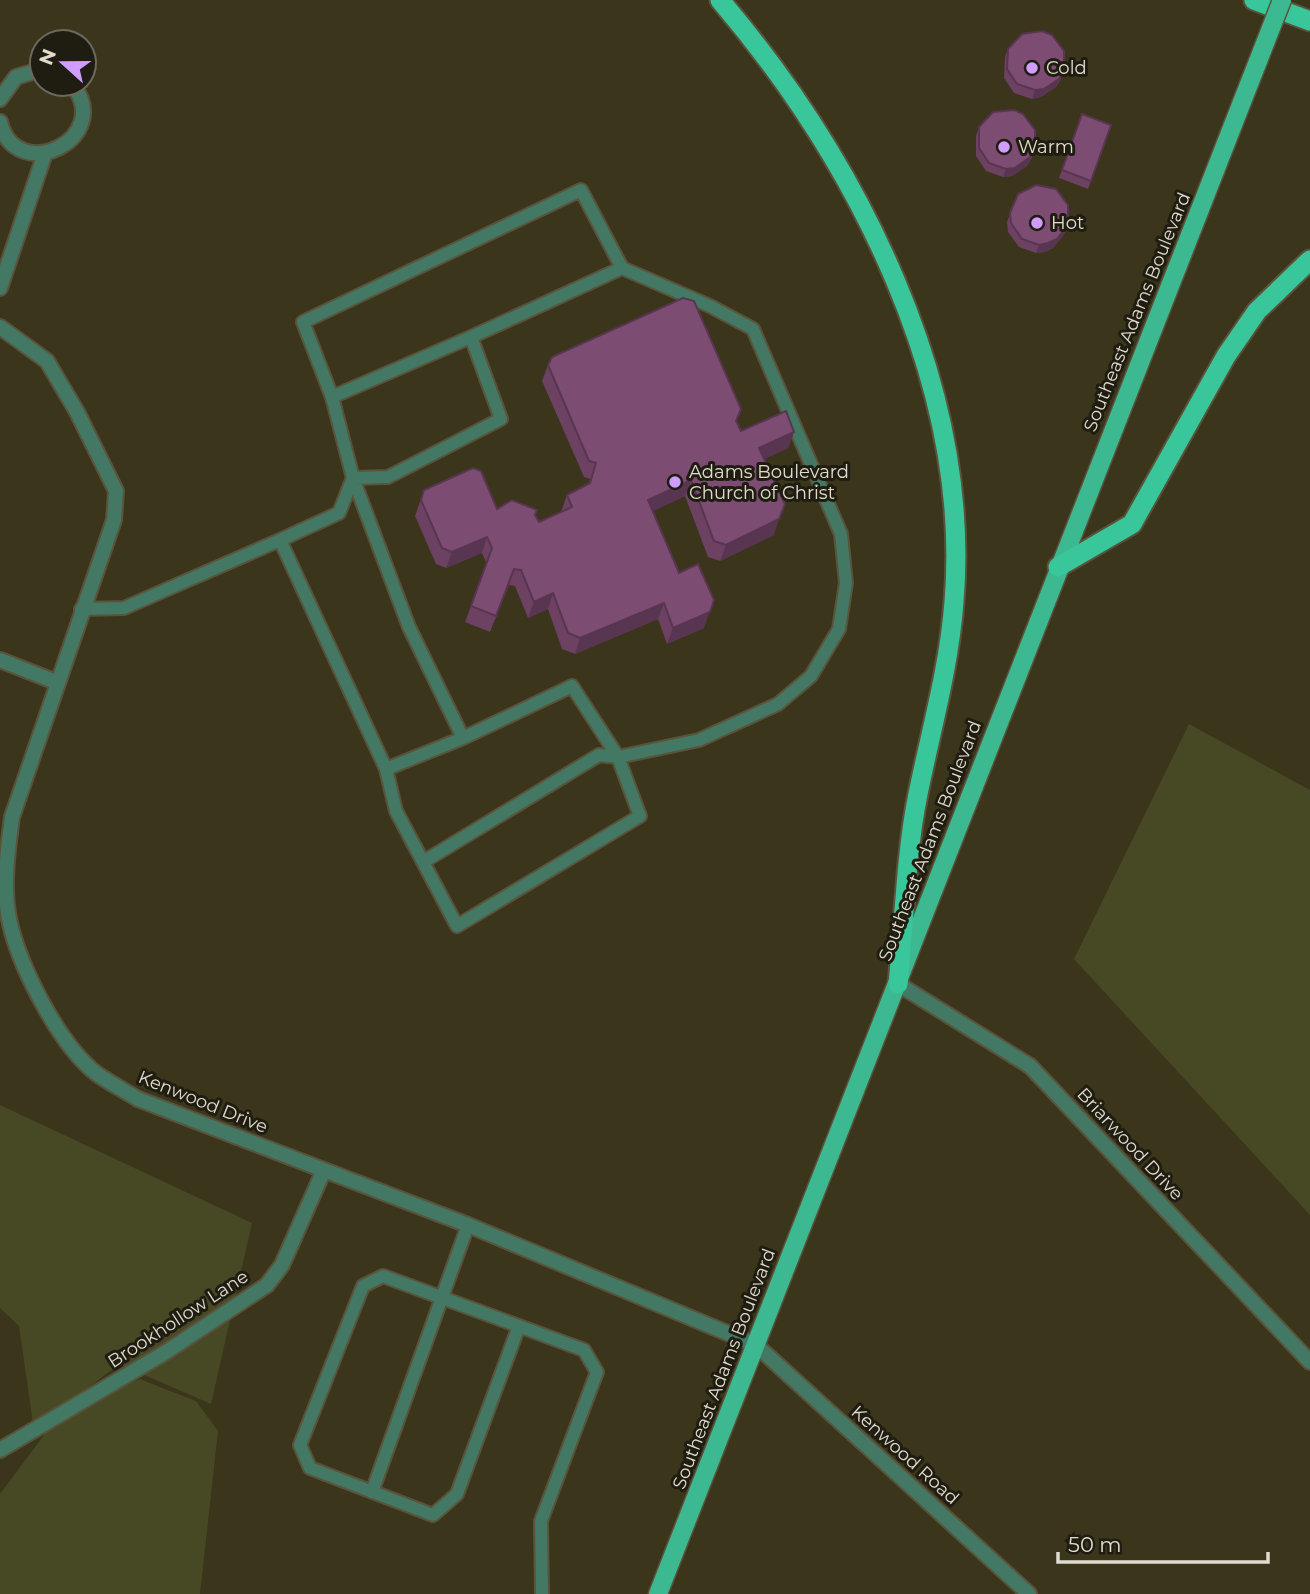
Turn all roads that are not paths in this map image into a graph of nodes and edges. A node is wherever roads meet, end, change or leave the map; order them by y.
1 (720, 0) edge
2 (1254, 0) edge
3 (1283, 0) edge
4 (1310, 20) edge
5 (28, 73) edge
6 (79, 98) edge
7 (0, 99) edge
8 (0, 122) edge
9 (45, 153) junction
10 (1310, 260) edge
11 (622, 268) junction
12 (0, 288) edge
13 (0, 327) edge
14 (471, 337) junction
15 (332, 397) junction
16 (353, 478) junction
17 (280, 540) junction
18 (1058, 567) junction
19 (81, 609) junction
20 (0, 660) edge
21 (57, 682) junction
22 (463, 738) junction
23 (618, 757) junction
24 (386, 769) junction
25 (423, 862) junction
26 (898, 984) junction
27 (324, 1170) junction
28 (468, 1225) junction
29 (442, 1297) junction
30 (519, 1326) junction
31 (756, 1345) junction
32 (1310, 1362) edge
33 (0, 1450) edge
34 (372, 1492) junction
35 (542, 1594) edge
36 (658, 1594) edge
37 (1029, 1594) edge

1 - 26 highway
2 - 4 highway
3 - 18 main road, Southeast Adams Boulevard, bridge
5 - 7 street
6 - 9 street
8 - 9 street
9 - 12 street
10 - 18 highway
11 - 14 lane
11 - 15 lane
11 - 23 lane
13 - 19 street, Kenwood Drive
14 - 15 lane
14 - 16 lane
15 - 16 lane
16 - 17 lane
16 - 22 lane
17 - 19 lane
17 - 24 lane
18 - 26 main road, Southeast Adams Boulevard
19 - 21 street, Kenwood Drive
20 - 21 street
21 - 27 street, Kenwood Drive
22 - 23 lane
22 - 24 lane
23 - 25 lane
23 - 25 lane
24 - 25 lane
26 - 31 main road, Southeast Adams Boulevard
26 - 32 street, Briarwood Drive
27 - 28 street, Kenwood Drive
27 - 33 street, Brookhollow Lane
28 - 29 lane
28 - 31 street, Kenwood Drive
29 - 30 lane
29 - 34 lane
29 - 34 lane
30 - 34 lane
30 - 35 lane
31 - 36 main road, Southeast Adams Boulevard
31 - 37 street, Kenwood Road

